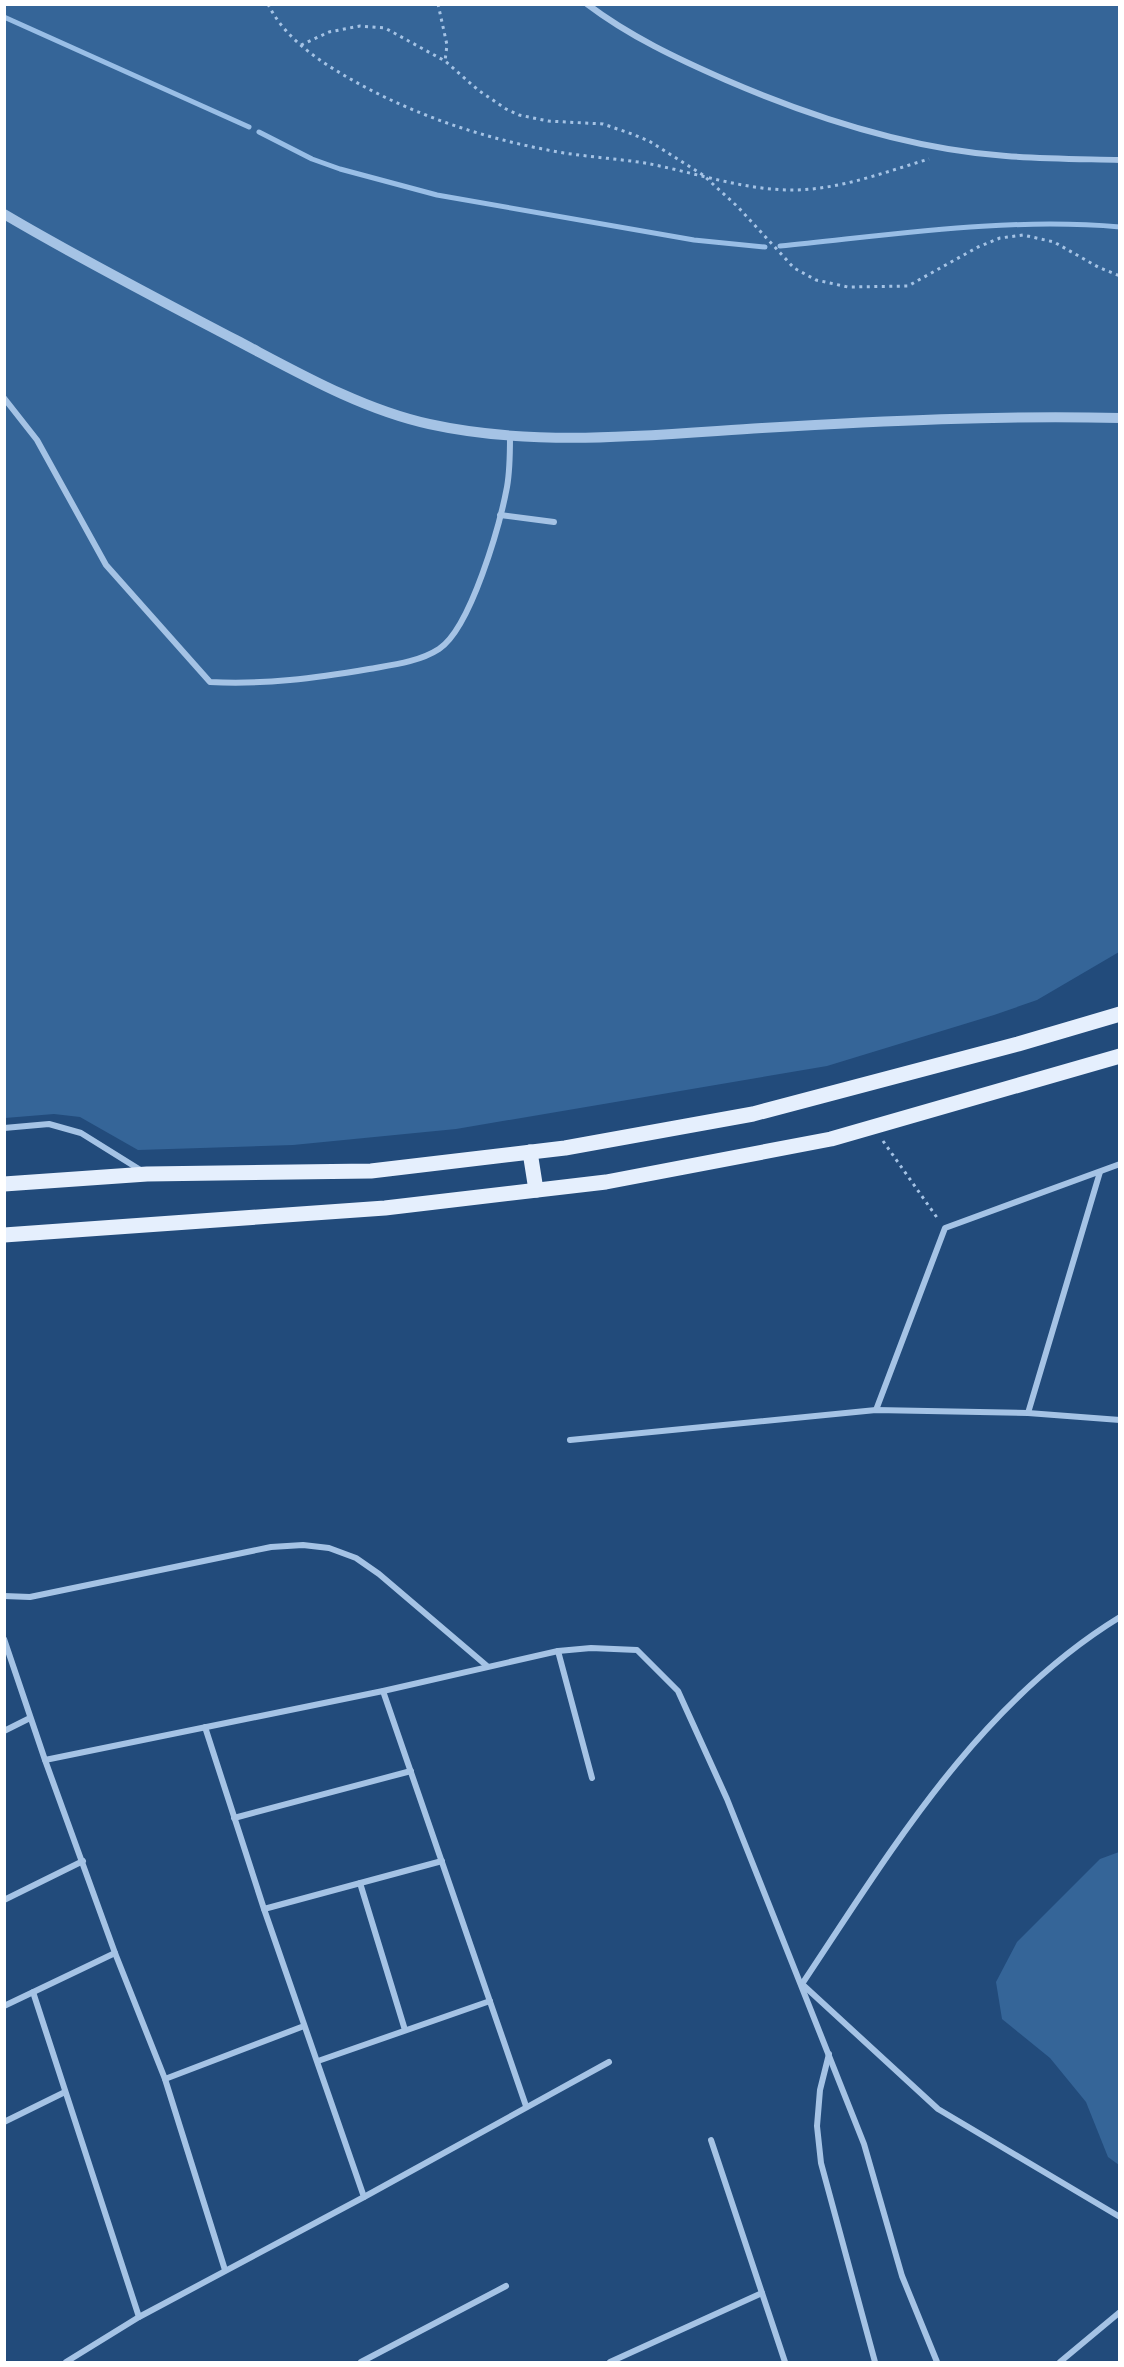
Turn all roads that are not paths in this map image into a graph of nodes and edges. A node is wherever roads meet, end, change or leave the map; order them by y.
1 (587, 4) edge
2 (1119, 160) edge
3 (4, 213) edge
4 (4, 398) edge
5 (1119, 418) edge
6 (510, 436) junction
7 (500, 515) junction
8 (554, 522) dead end
9 (1119, 1014) edge
10 (1119, 1056) edge
11 (4, 1128) edge
12 (530, 1152) junction
13 (1119, 1164) edge
14 (1100, 1172) junction
15 (147, 1174) junction
16 (4, 1184) edge
17 (536, 1190) junction
18 (4, 1235) edge
19 (876, 1410) junction
20 (1028, 1413) junction
21 (1119, 1420) edge
22 (570, 1440) dead end
23 (4, 1596) edge
24 (1119, 1617) edge
25 (4, 1639) edge
26 (558, 1651) junction
27 (487, 1666) junction
28 (383, 1691) junction
29 (30, 1718) junction
30 (205, 1727) junction
31 (4, 1731) edge
32 (45, 1760) junction
33 (411, 1771) junction
34 (592, 1778) dead end
35 (234, 1818) junction
36 (83, 1861) junction
37 (442, 1861) junction
38 (360, 1883) junction
39 (4, 1900) edge
40 (264, 1909) junction
41 (115, 1953) junction
42 (802, 1984) junction
43 (33, 1992) junction
44 (490, 2001) junction
45 (4, 2006) edge
46 (304, 2026) junction
47 (405, 2030) junction
48 (829, 2054) junction
49 (318, 2061) junction
50 (609, 2062) dead end
51 (165, 2079) junction
52 (65, 2092) junction
53 (526, 2106) junction
54 (4, 2122) edge
55 (711, 2140) dead end
56 (364, 2197) junction
57 (1119, 2217) edge
58 (225, 2270) junction
59 (506, 2286) dead end
60 (762, 2294) junction
61 (1119, 2312) edge
62 (139, 2317) junction
63 (66, 2362) edge
64 (361, 2362) edge
65 (610, 2362) edge
66 (785, 2362) edge
67 (875, 2362) edge
68 (937, 2362) edge
69 (1060, 2362) edge

1 - 2 street
3 - 6 street
4 - 7 street
5 - 6 street
6 - 7 street
7 - 8 street
9 - 12 main road
10 - 17 main road
11 - 15 street
12 - 15 main road
12 - 17 main road
13 - 14 street
14 - 19 street
14 - 20 street
15 - 16 main road
17 - 18 main road
19 - 20 street
19 - 22 street
20 - 21 street
23 - 27 street
24 - 42 street
25 - 29 street
26 - 27 street
26 - 34 street
26 - 42 street
27 - 28 street
28 - 30 street
28 - 33 street
29 - 31 street
29 - 32 street
30 - 32 street
30 - 35 street
32 - 36 street
33 - 35 street
33 - 37 street
35 - 40 street
36 - 39 street
36 - 41 street
37 - 38 street
37 - 44 street
38 - 40 street
38 - 47 street
40 - 46 street
41 - 43 street
41 - 51 street
42 - 48 street
42 - 57 street
43 - 45 street
43 - 52 street
44 - 47 street
44 - 53 street
46 - 49 street
46 - 51 street
47 - 49 street
48 - 67 street
48 - 68 street
49 - 56 street
50 - 53 street
51 - 58 street
52 - 54 street
52 - 62 street
53 - 56 street
55 - 60 street
56 - 58 street
58 - 62 street
59 - 64 street
60 - 65 street
60 - 66 street
61 - 69 street
62 - 63 street

